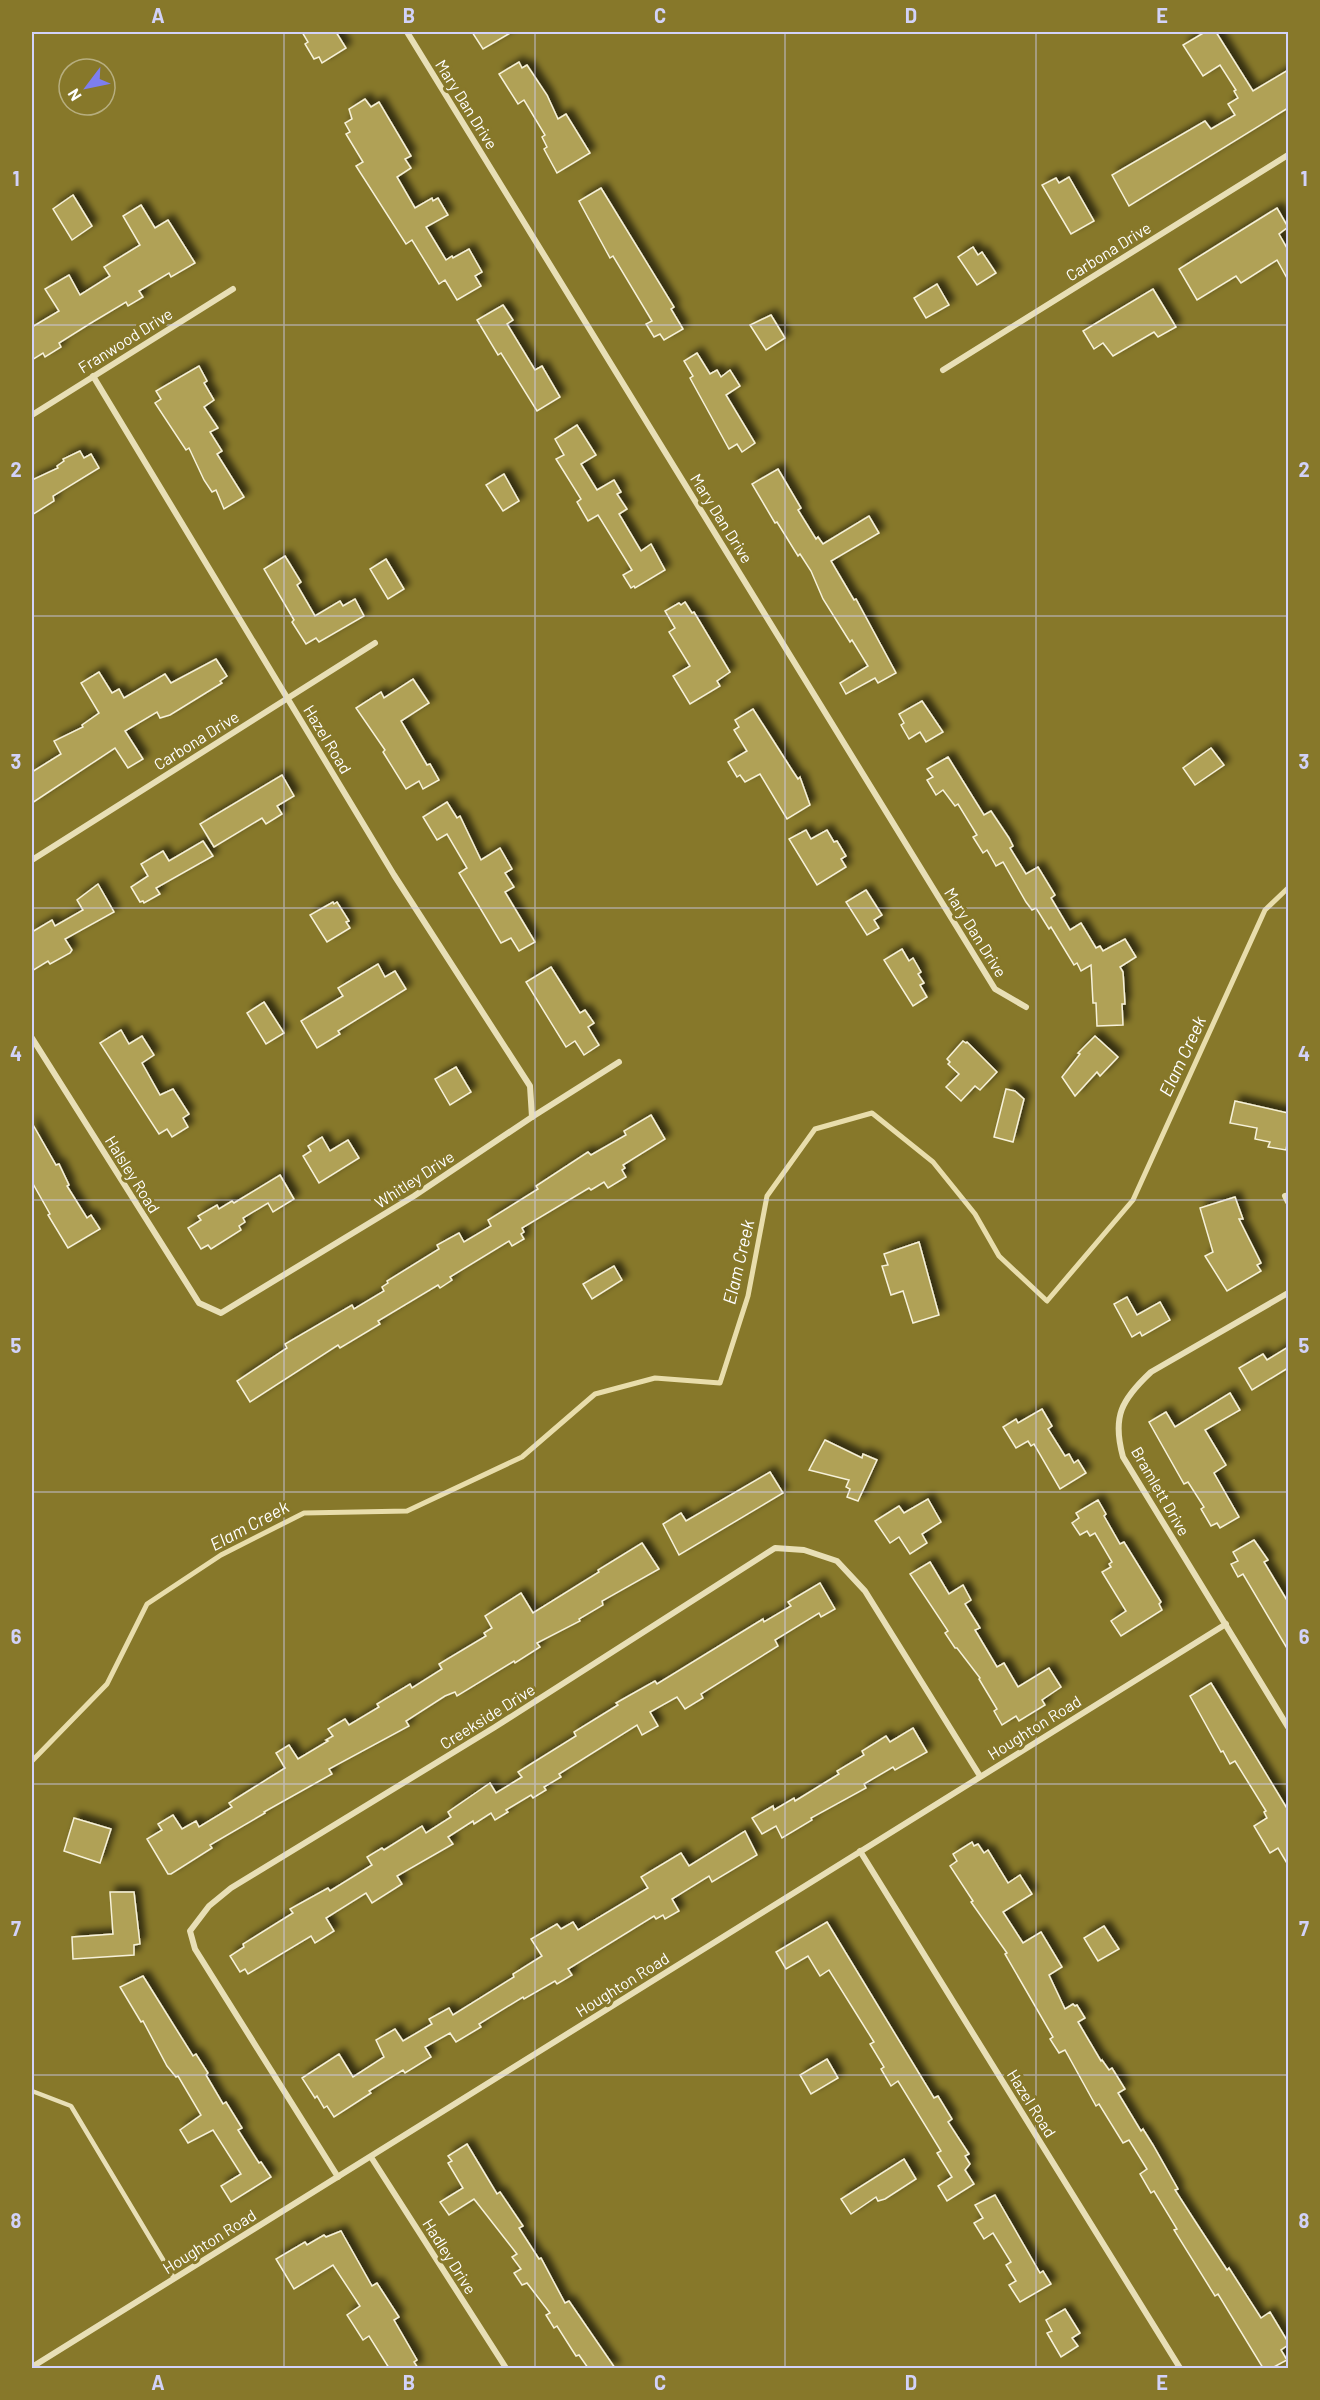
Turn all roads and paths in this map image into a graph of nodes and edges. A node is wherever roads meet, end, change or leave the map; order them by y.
1 (407, 32) edge
2 (1288, 154) edge
3 (233, 288) dead end
4 (943, 370) dead end
5 (93, 376) junction
6 (32, 415) edge
7 (375, 643) dead end
8 (288, 698) junction
9 (32, 860) edge
10 (1026, 1007) dead end
11 (32, 1038) edge
12 (619, 1062) dead end
13 (532, 1117) junction
14 (1288, 1293) edge
15 (221, 1313) joint
16 (1226, 1624) junction
17 (1288, 1726) edge
18 (980, 1776) junction
19 (860, 1851) junction
20 (32, 2091) edge
21 (371, 2157) junction
22 (338, 2177) junction
23 (174, 2278) junction
24 (32, 2367) edge
25 (506, 2368) edge
26 (1180, 2368) edge

1 - 10 street, Mary Dan Drive
2 - 4 street, Carbona Drive
3 - 5 street, Franwood Drive
5 - 6 street, Franwood Drive
5 - 8 street, Hazel Road
7 - 8 street, Carbona Drive
8 - 9 street, Carbona Drive
8 - 13 street, Hazel Road
11 - 15 street, Halsley Road
12 - 13 street, Whitley Drive
13 - 15 street, Whitley Drive
14 - 16 street, Bramlett Drive
16 - 17 street, Bramlett Drive
16 - 18 street, Houghton Road
18 - 19 street, Houghton Road
18 - 22 street, Creekside Drive
19 - 21 street, Houghton Road
19 - 26 street, Hazel Road
20 - 23 lane
21 - 22 street, Houghton Road
21 - 25 street, Hadley Drive
22 - 23 street, Houghton Road
23 - 24 street, Houghton Road

